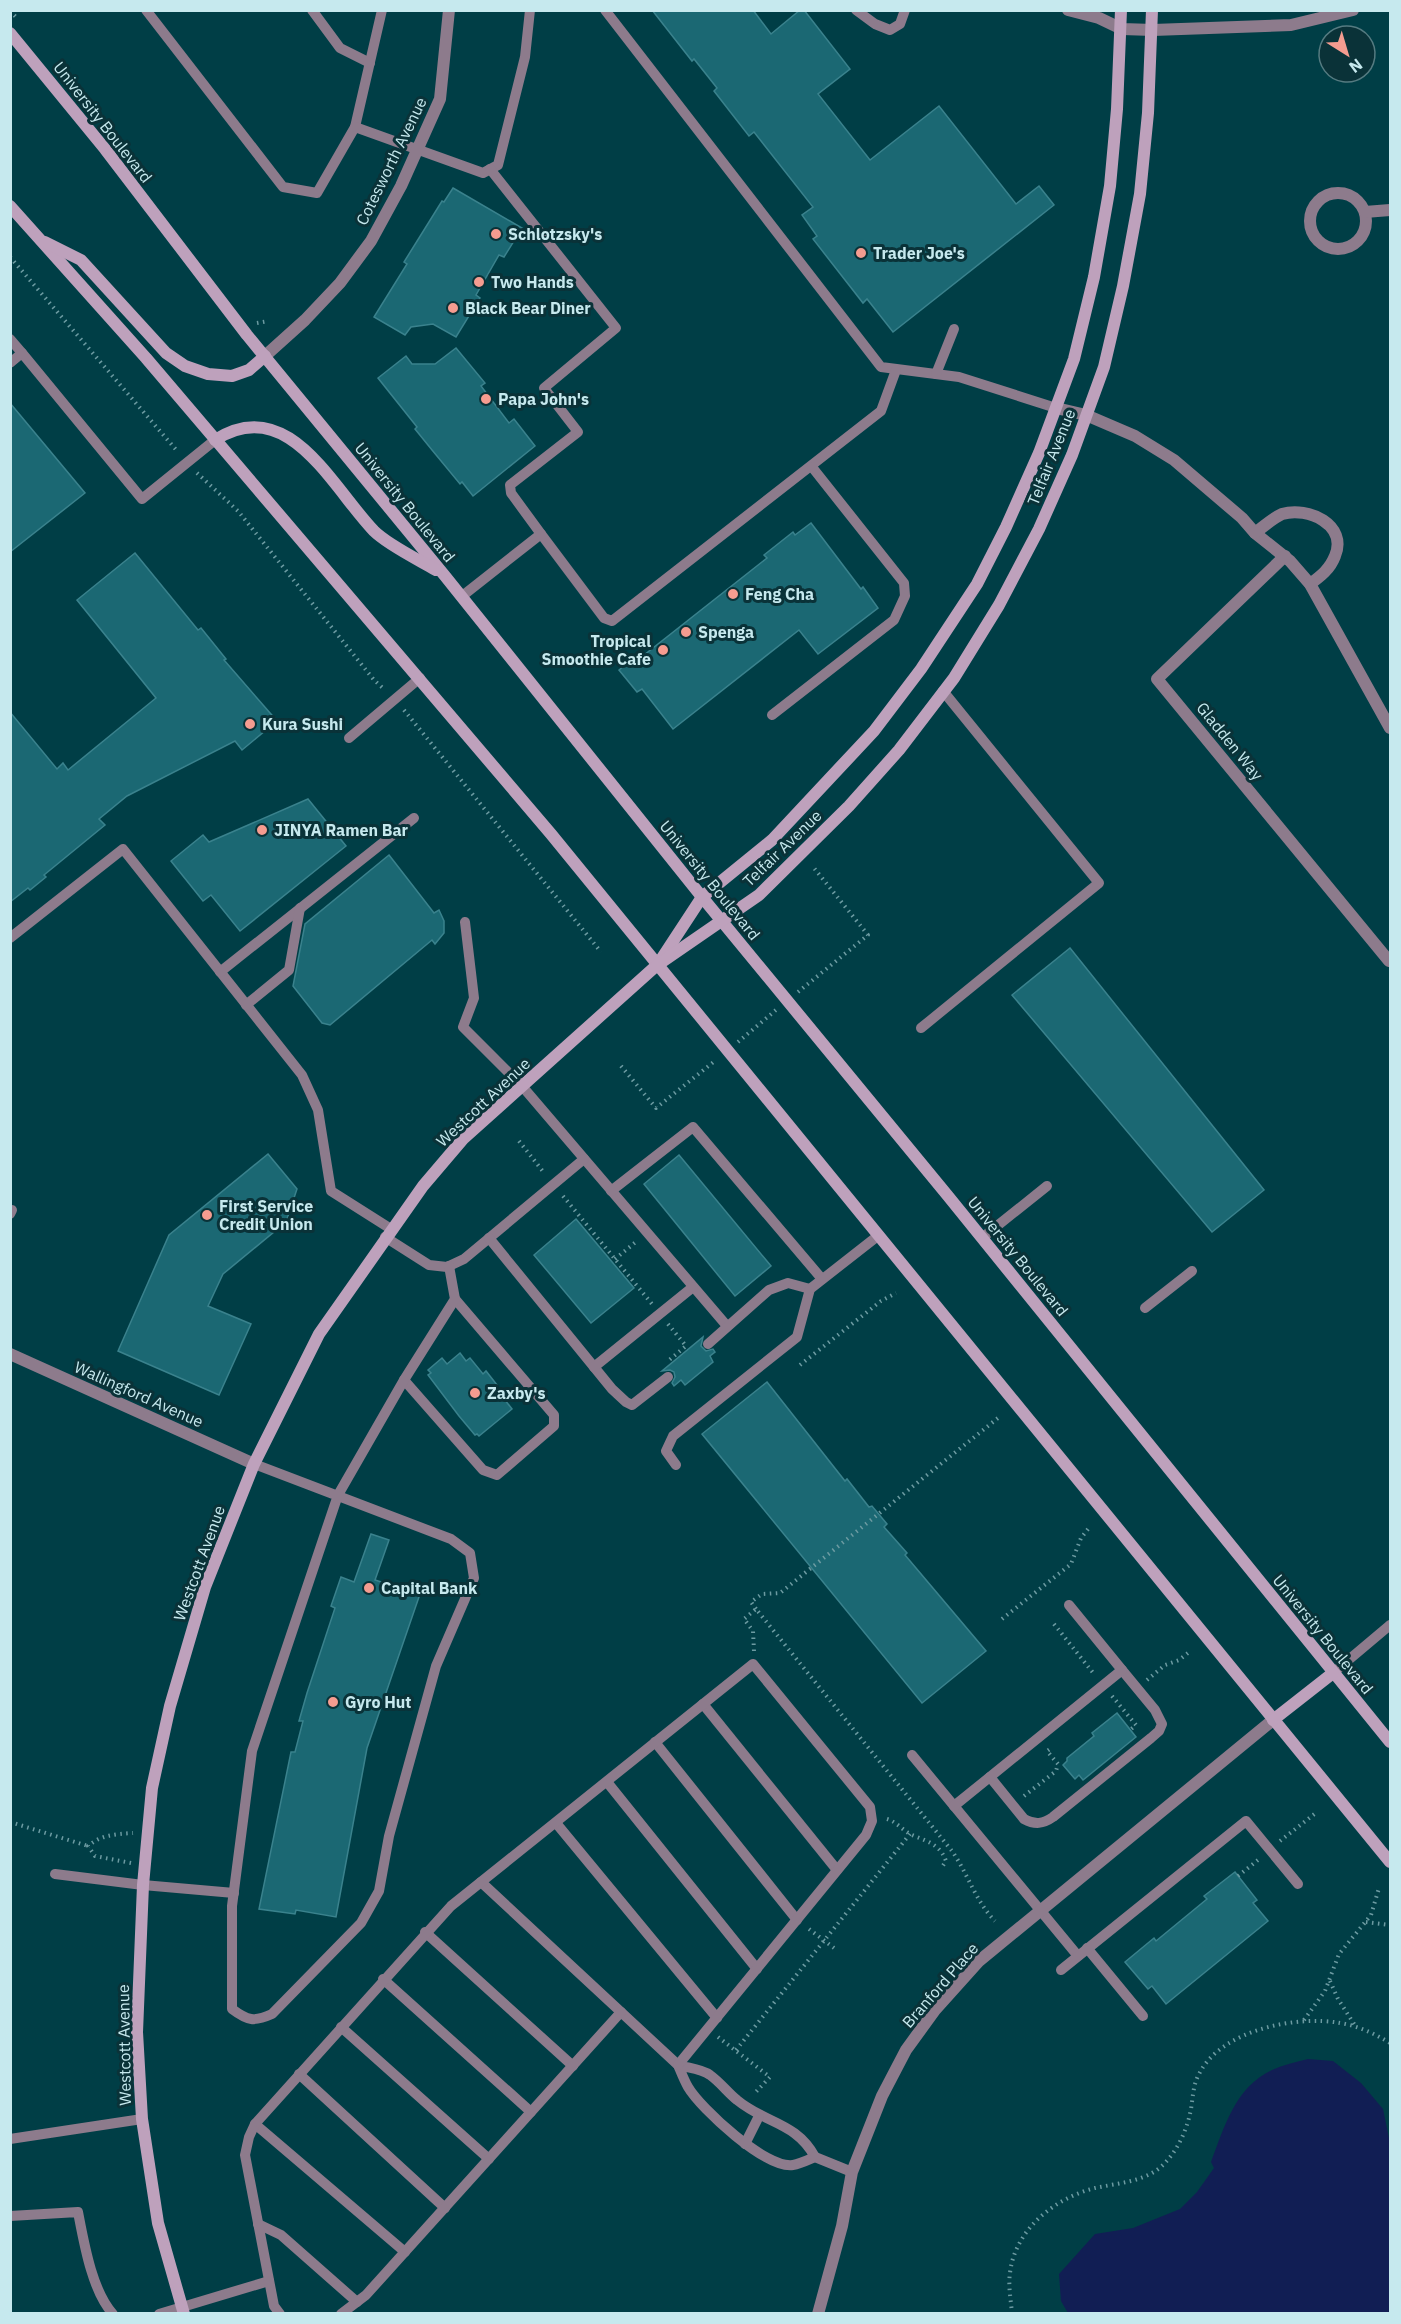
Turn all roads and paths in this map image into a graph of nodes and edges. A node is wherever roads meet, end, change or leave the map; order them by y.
1 (146, 10) edge
2 (312, 10) edge
3 (382, 10) edge
4 (450, 10) edge
5 (530, 10) edge
6 (605, 10) edge
7 (856, 10) edge
8 (905, 10) edge
9 (1068, 10) edge
10 (1121, 10) edge
11 (1152, 10) edge
12 (1353, 10) edge
13 (1122, 29) junction
14 (1153, 30) junction
15 (10, 33) edge
16 (370, 63) junction
17 (355, 128) junction
18 (417, 150) junction
19 (490, 169) junction
20 (10, 206) edge
21 (1390, 210) edge
22 (1365, 212) junction
23 (38, 238) junction
24 (10, 257) edge
25 (954, 329) dead end
26 (10, 339) edge
27 (22, 353) junction
28 (265, 356) junction
29 (10, 363) edge
30 (896, 370) junction
31 (936, 374) junction
32 (1056, 408) junction
33 (1086, 415) junction
34 (215, 440) junction
35 (172, 446) dead end
36 (812, 467) junction
37 (202, 479) dead end
38 (1255, 532) junction
39 (541, 534) junction
40 (1284, 556) junction
41 (445, 576) junction
42 (1310, 584) junction
43 (462, 597) junction
44 (420, 678) junction
45 (374, 680) dead end
46 (943, 691) junction
47 (772, 715) dead end
48 (410, 718) dead end
49 (1390, 728) edge
50 (349, 738) dead end
51 (414, 818) dead end
52 (814, 868) dead end
53 (702, 897) junction
54 (300, 909) junction
55 (721, 921) junction
56 (465, 922) dead end
57 (10, 938) edge
58 (600, 952) dead end
59 (1390, 959) edge
60 (656, 966) junction
61 (220, 972) junction
62 (788, 1001) junction
63 (246, 1005) junction
64 (921, 1028) dead end
65 (727, 1051) junction
66 (621, 1066) dead end
67 (522, 1086) junction
68 (519, 1141) dead end
69 (584, 1159) junction
70 (554, 1184) junction
71 (1047, 1186) dead end
72 (611, 1191) junction
73 (388, 1233) junction
74 (647, 1233) junction
75 (879, 1235) junction
76 (489, 1238) junction
77 (982, 1238) junction
78 (615, 1259) junction
79 (449, 1266) junction
80 (1192, 1270) dead end
81 (822, 1279) junction
82 (693, 1287) junction
83 (810, 1289) junction
84 (896, 1293) dead end
85 (455, 1299) junction
86 (1145, 1308) dead end
87 (660, 1314) junction
88 (727, 1326) junction
89 (708, 1344) dead end
90 (10, 1354) edge
91 (800, 1365) dead end
92 (594, 1367) junction
93 (666, 1379) joint
94 (404, 1380) junction
95 (998, 1418) dead end
96 (254, 1464) junction
97 (676, 1465) dead end
98 (338, 1496) junction
99 (1088, 1529) dead end
100 (1069, 1605) dead end
101 (756, 1609) junction
102 (1002, 1619) dead end
103 (1390, 1625) edge
104 (1188, 1653) dead end
105 (753, 1664) junction
106 (1122, 1670) junction
107 (1333, 1673) junction
108 (1137, 1689) junction
109 (1114, 1698) dead end
110 (703, 1704) junction
111 (1119, 1704) dead end
112 (1106, 1705) dead end
113 (1273, 1720) junction
114 (655, 1742) junction
115 (1390, 1742) edge
116 (1056, 1744) dead end
117 (912, 1755) dead end
118 (990, 1777) junction
119 (607, 1782) junction
120 (1012, 1804) junction
121 (954, 1806) junction
122 (872, 1814) junction
123 (10, 1822) edge
124 (556, 1823) junction
125 (148, 1833) junction
126 (910, 1834) junction
127 (88, 1846) junction
128 (952, 1851) junction
129 (945, 1857) junction
130 (1390, 1862) edge
131 (146, 1865) junction
132 (942, 1867) dead end
133 (837, 1870) junction
134 (55, 1874) dead end
135 (481, 1882) junction
136 (1298, 1884) dead end
137 (143, 1885) junction
138 (1379, 1888) dead end
139 (234, 1893) junction
140 (1039, 1910) junction
141 (797, 1920) junction
142 (995, 1921) dead end
143 (1366, 1922) junction
144 (1390, 1925) edge
145 (425, 1932) junction
146 (824, 1940) junction
147 (834, 1948) dead end
148 (1088, 1948) junction
149 (1078, 1956) junction
150 (757, 1969) junction
151 (1061, 1970) dead end
152 (383, 1979) junction
153 (1330, 1980) junction
154 (621, 2012) junction
155 (1143, 2016) dead end
156 (717, 2018) junction
157 (1303, 2021) junction
158 (341, 2027) junction
159 (1356, 2027) junction
160 (708, 2029) junction
161 (1390, 2043) edge
162 (736, 2050) junction
163 (678, 2065) junction
164 (573, 2066) junction
165 (299, 2074) junction
166 (770, 2077) dead end
167 (531, 2112) junction
168 (759, 2116) junction
169 (142, 2119) junction
170 (255, 2124) junction
171 (10, 2139) edge
172 (745, 2144) junction
173 (815, 2157) junction
174 (489, 2159) junction
175 (852, 2172) junction
176 (445, 2208) junction
177 (10, 2216) edge
178 (258, 2224) junction
179 (405, 2252) junction
180 (269, 2281) junction
181 (357, 2302) junction
182 (183, 2311) edge
183 (113, 2313) edge
184 (159, 2313) edge
185 (280, 2313) edge
186 (340, 2313) edge
187 (818, 2313) edge
188 (1012, 2313) edge

1 - 17 lane
2 - 16 lane
3 - 16 lane
4 - 18 street, Cotesworth Avenue
5 - 19 lane
6 - 30 lane
7 - 8 lane
9 - 13 street
10 - 13 main road, Telfair Avenue
11 - 14 main road, Telfair Avenue
12 - 14 street
13 - 14 street
13 - 32 main road, Telfair Avenue
14 - 33 main road, Telfair Avenue
15 - 28 main road, University Boulevard
16 - 17 lane
17 - 18 lane
18 - 19 lane
18 - 28 street, Cotesworth Avenue
19 - 39 lane
20 - 23 main road
21 - 22 street
22 - 22 street
23 - 28 main road
23 - 34 main road
24 - 35 path
25 - 31 lane
26 - 27 lane
27 - 29 lane
27 - 34 lane
28 - 41 main road, University Boulevard
30 - 31 lane
30 - 36 lane
31 - 32 lane
32 - 33 street
32 - 53 main road, Telfair Avenue
33 - 38 street
33 - 46 main road, Telfair Avenue
34 - 41 main road
34 - 44 main road
36 - 39 lane
36 - 47 lane
37 - 45 path
38 - 40 street
38 - 42 street
39 - 43 lane
40 - 42 street
40 - 59 street, Gladden Way
41 - 43 main road, University Boulevard
42 - 49 street
43 - 53 main road, University Boulevard
44 - 50 lane
44 - 60 main road
46 - 55 main road, Telfair Avenue
46 - 64 lane
48 - 58 path
51 - 54 lane
52 - 62 path
53 - 55 main road, University Boulevard
53 - 60 main road, Telfair Avenue
54 - 61 lane
54 - 63 lane
55 - 60 main road, Telfair Avenue
55 - 62 main road, University Boulevard
56 - 67 lane
57 - 61 lane
60 - 65 main road
60 - 67 main road, Westcott Avenue
61 - 63 lane
62 - 65 path
62 - 77 main road, University Boulevard
63 - 73 lane
65 - 66 path
65 - 75 main road
67 - 69 lane
67 - 73 main road, Westcott Avenue
68 - 70 path
69 - 70 lane
69 - 72 lane
70 - 76 lane
70 - 78 path
71 - 77 lane
72 - 74 lane
72 - 81 lane
73 - 79 lane
73 - 96 main road, Westcott Avenue
74 - 78 path
74 - 82 lane
75 - 81 lane
75 - 113 main road
76 - 79 lane
76 - 92 lane
77 - 107 main road, University Boulevard
78 - 87 path
79 - 85 lane
80 - 86 lane
81 - 83 lane
82 - 87 lane
82 - 88 lane
83 - 88 lane
83 - 97 lane
84 - 91 path
85 - 94 lane
85 - 94 lane
87 - 92 lane
87 - 93 path
88 - 89 lane
90 - 96 street, Wallingford Avenue
92 - 93 lane
94 - 98 lane
95 - 101 path
96 - 98 lane
96 - 125 main road, Westcott Avenue
98 - 139 lane
98 - 139 lane
99 - 102 path
100 - 106 lane
101 - 105 path
101 - 128 path
103 - 107 lane
104 - 108 path
105 - 110 lane
105 - 122 lane
106 - 108 lane
106 - 118 lane
107 - 113 main road
107 - 115 main road, University Boulevard
108 - 111 path
108 - 120 lane
109 - 112 path
110 - 114 lane
110 - 133 lane
113 - 130 main road
113 - 140 street, Branford Place
114 - 119 lane
114 - 141 lane
116 - 120 path
117 - 121 lane
118 - 120 lane
118 - 121 lane
119 - 124 lane
119 - 150 lane
121 - 140 lane
122 - 126 path
122 - 133 lane
123 - 127 path
124 - 135 lane
124 - 156 lane
125 - 127 path
125 - 131 main road, Westcott Avenue
126 - 129 path
126 - 146 path
127 - 131 path
128 - 129 path
128 - 142 path
129 - 132 path
131 - 137 main road, Westcott Avenue
133 - 141 lane
134 - 137 lane
135 - 145 lane
135 - 154 lane
136 - 148 lane
137 - 139 lane
137 - 169 main road, Westcott Avenue
138 - 143 path
140 - 149 lane
140 - 175 street, Branford Place
141 - 146 path
141 - 150 lane
143 - 144 path
143 - 153 path
145 - 152 lane
145 - 164 lane
146 - 147 path
146 - 162 path
148 - 149 lane
148 - 155 lane
149 - 151 lane
150 - 156 lane
152 - 158 lane
152 - 167 lane
153 - 157 path
153 - 159 path
154 - 163 lane
154 - 164 lane
156 - 160 lane
157 - 159 path
157 - 188 path
158 - 165 lane
158 - 174 lane
159 - 161 path
160 - 162 path
160 - 163 lane
162 - 166 path
163 - 168 lane
163 - 172 lane
164 - 167 lane
165 - 170 lane
165 - 176 lane
167 - 174 lane
168 - 172 lane
168 - 173 lane
169 - 171 lane
169 - 182 main road, Westcott Avenue
170 - 178 lane
170 - 179 lane
172 - 173 lane
173 - 175 lane
174 - 176 lane
175 - 187 street, Branford Place
176 - 179 lane
177 - 183 lane
178 - 180 lane
178 - 181 lane
179 - 181 lane
180 - 182 lane
180 - 185 lane
181 - 186 lane
182 - 184 lane

